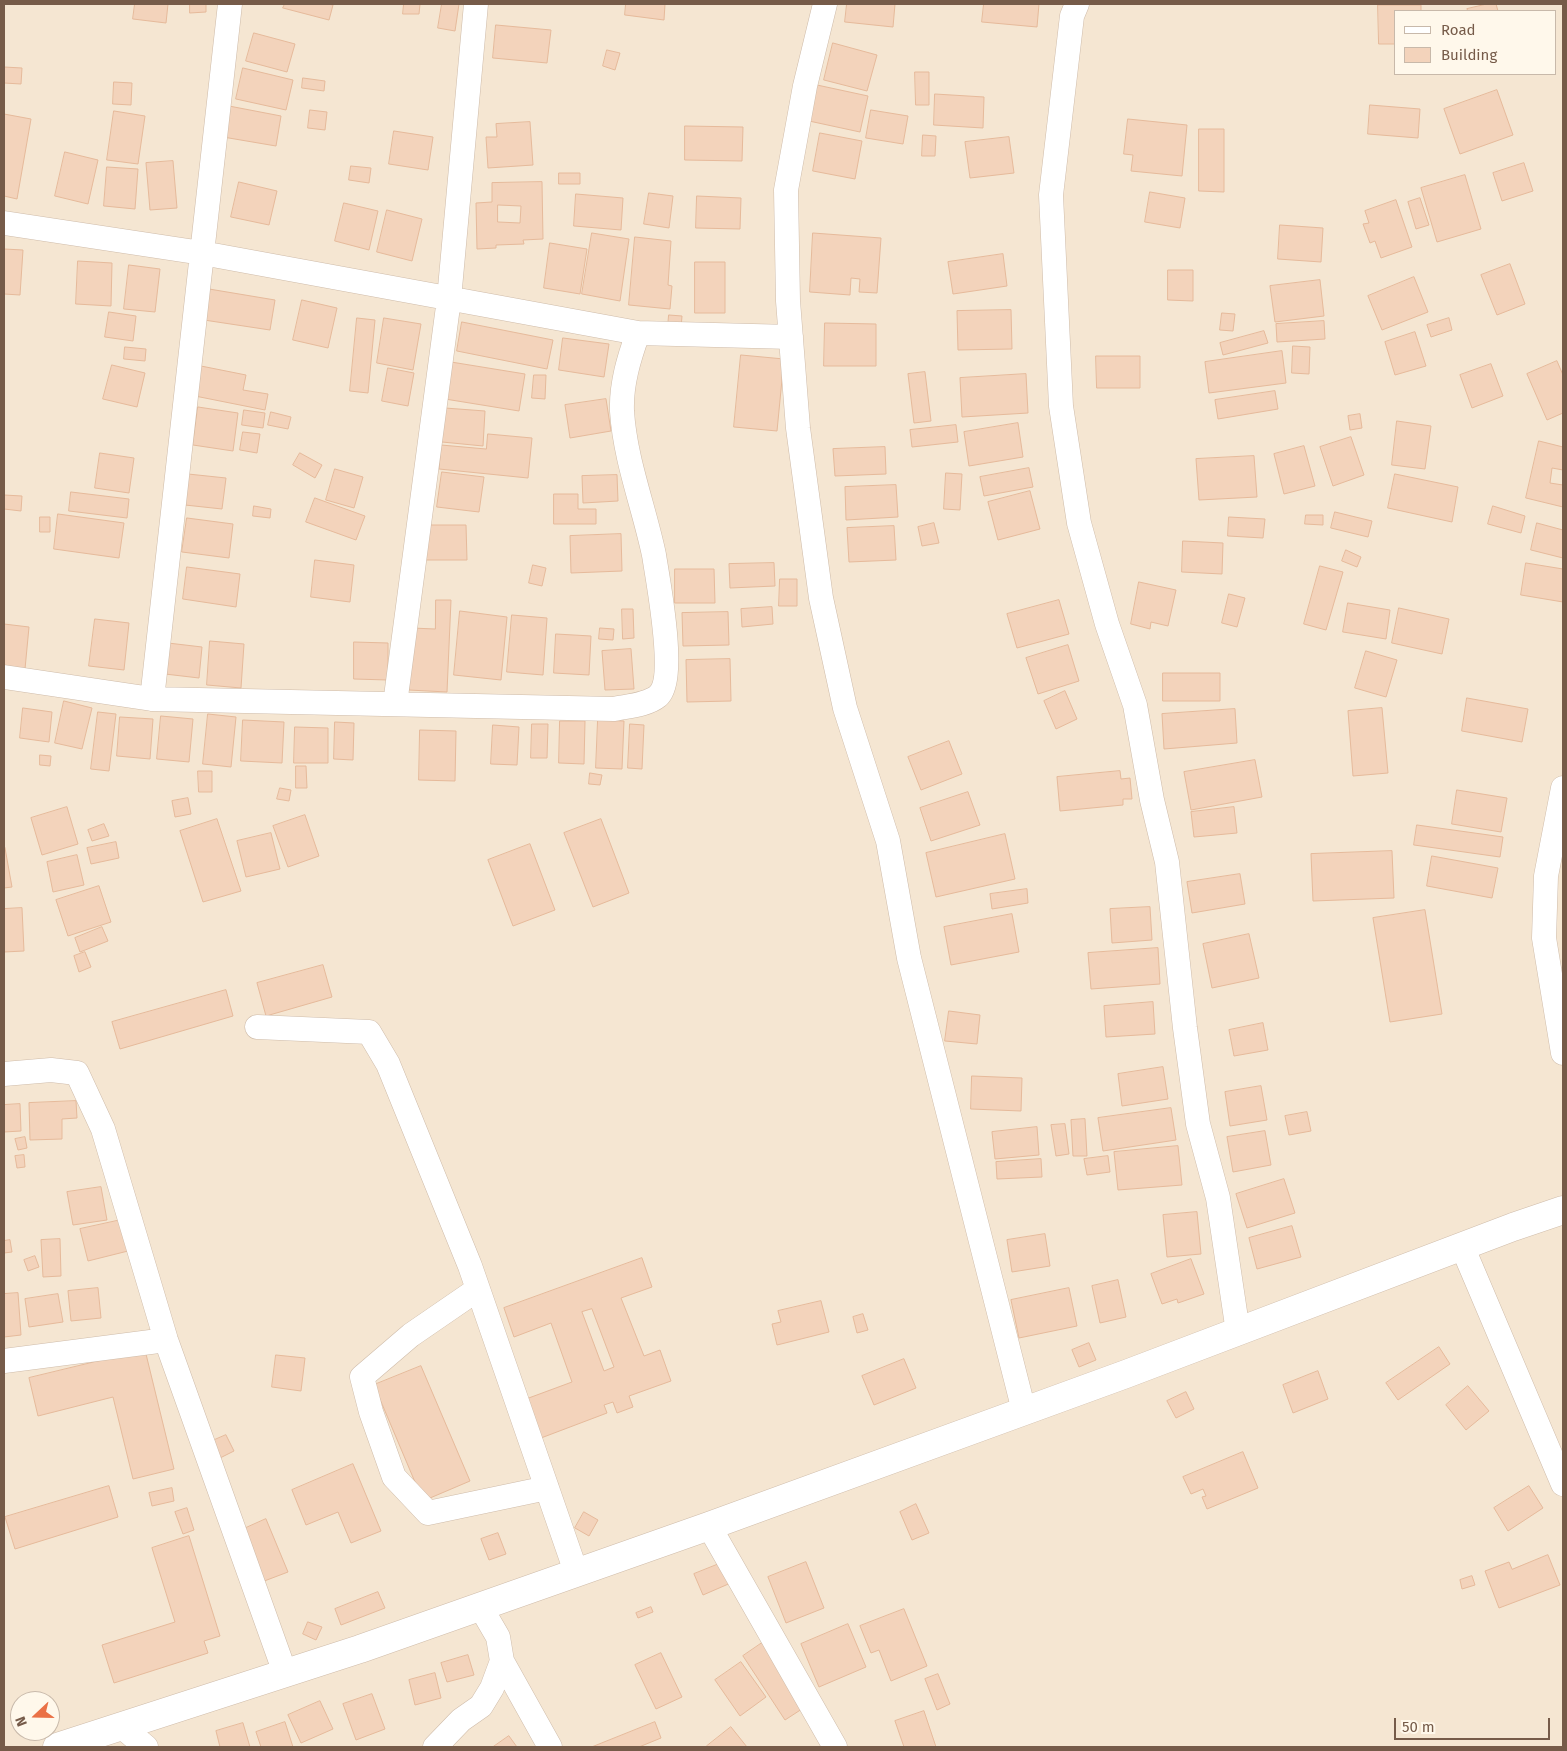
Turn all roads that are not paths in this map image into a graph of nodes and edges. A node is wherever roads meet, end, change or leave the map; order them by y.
1 (230, 4) edge
2 (476, 4) edge
3 (825, 4) edge
4 (1076, 4) edge
5 (4, 223) edge
6 (202, 253) junction
7 (449, 299) junction
8 (638, 334) junction
9 (791, 338) junction
10 (4, 677) edge
11 (152, 699) junction
12 (394, 704) junction
13 (1563, 788) edge
14 (257, 1027) dead end
15 (1563, 1053) edge
16 (4, 1074) edge
17 (1563, 1210) edge
18 (1462, 1246) junction
19 (478, 1288) junction
20 (1238, 1332) junction
21 (166, 1340) junction
22 (4, 1361) edge
23 (1024, 1411) junction
24 (1563, 1484) edge
25 (547, 1488) junction
26 (709, 1526) junction
27 (576, 1572) junction
28 (480, 1606) junction
29 (502, 1661) junction
30 (285, 1672) junction
31 (121, 1726) junction
32 (57, 1747) edge
33 (146, 1747) edge
34 (434, 1747) edge
35 (550, 1747) edge
36 (836, 1747) edge

1 - 6 street
2 - 7 street
3 - 9 street
4 - 20 street
5 - 6 street
6 - 7 street
6 - 11 street
7 - 8 street
7 - 12 street
8 - 9 street
8 - 12 street
9 - 23 street
10 - 11 street
11 - 12 street
13 - 15 street
14 - 19 street
16 - 21 street
17 - 18 street
18 - 20 street
18 - 24 street
19 - 25 street
19 - 25 street
20 - 23 street
21 - 22 street
21 - 30 street
23 - 26 street
25 - 27 street
26 - 27 street
26 - 36 street
27 - 28 street
28 - 29 street
28 - 30 street
29 - 34 street
29 - 35 street
30 - 31 street
31 - 32 street
31 - 33 street

